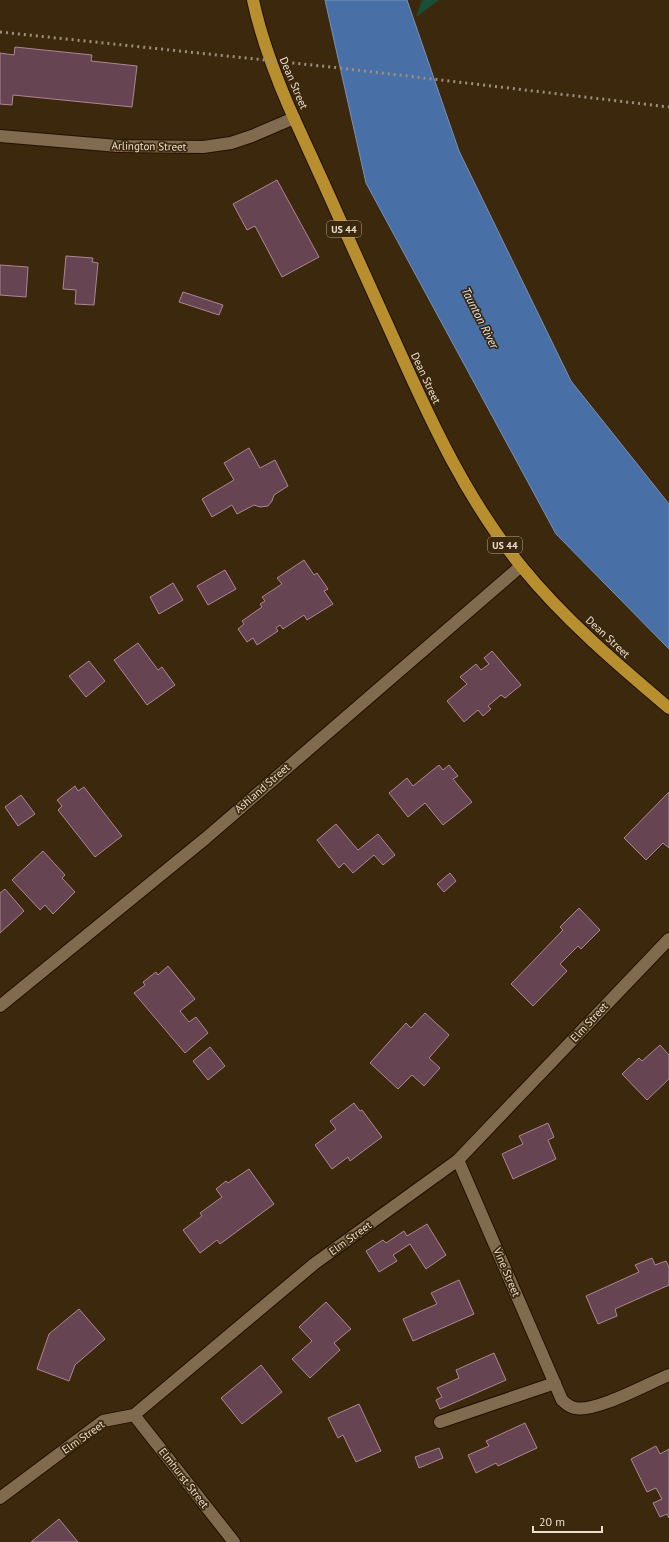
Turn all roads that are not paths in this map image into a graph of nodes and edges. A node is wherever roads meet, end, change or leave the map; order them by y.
1 (253, 0) edge
2 (294, 118) junction
3 (0, 136) edge
4 (521, 566) junction
5 (669, 708) edge
6 (669, 939) edge
7 (0, 1006) edge
8 (458, 1160) junction
9 (669, 1375) edge
10 (555, 1383) junction
11 (134, 1415) junction
12 (440, 1422) dead end
13 (0, 1498) edge
14 (234, 1542) edge

1 - 2 highway, Dean Street / US 44
2 - 3 street, Arlington Street
2 - 4 highway, Dean Street / US 44
4 - 5 highway, Dean Street / US 44
4 - 7 street, Ashland Street
6 - 8 street, Elm Street
8 - 10 street, Vine Street
8 - 11 street, Elm Street
9 - 10 street, Vine Street
10 - 12 street
11 - 13 street, Elm Street
11 - 14 street, Elmhurst Street

